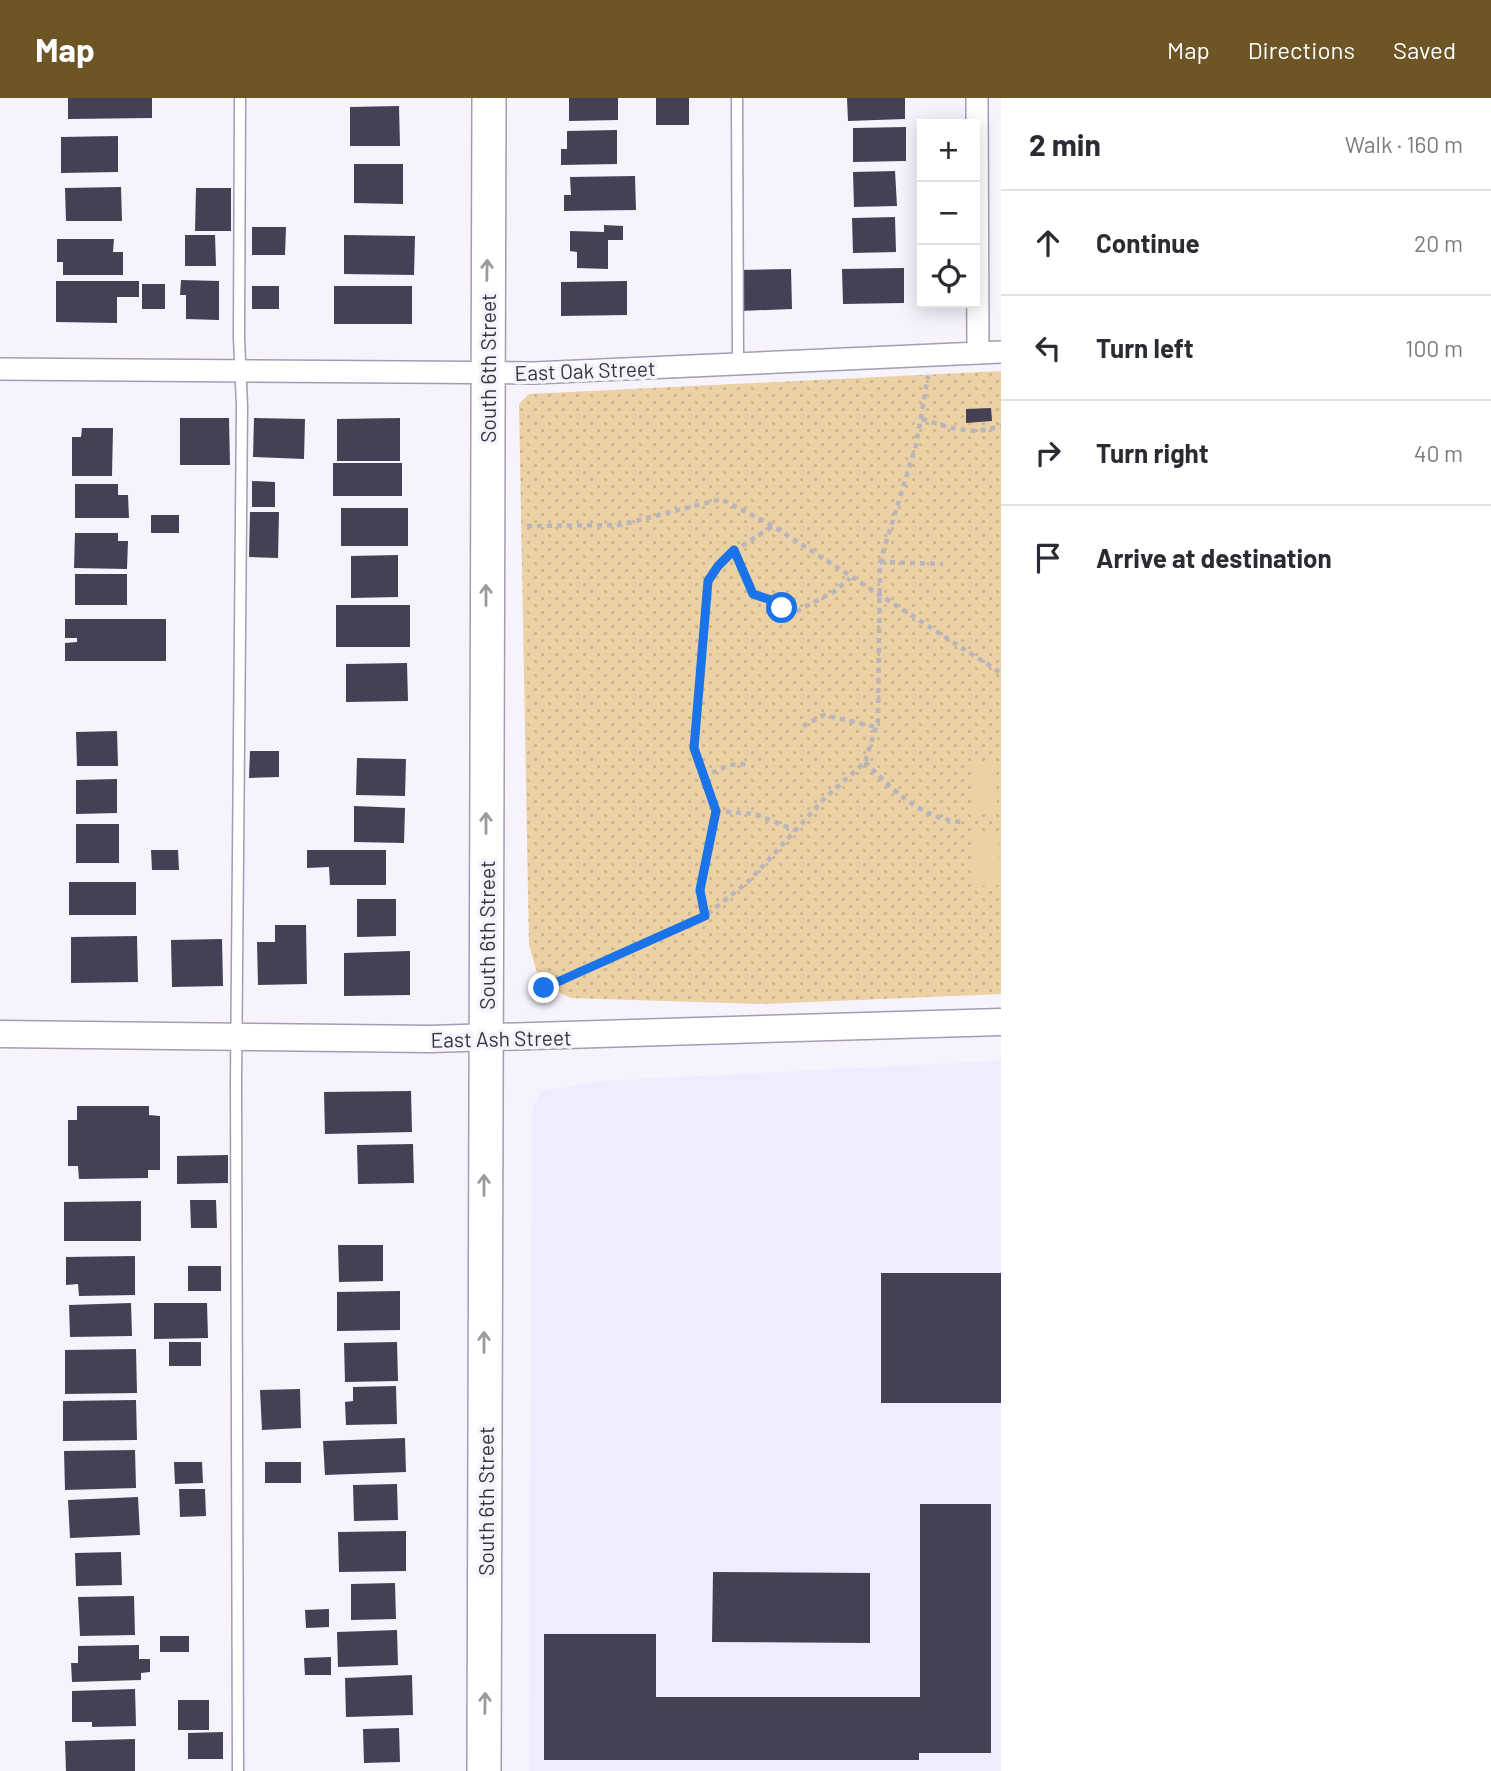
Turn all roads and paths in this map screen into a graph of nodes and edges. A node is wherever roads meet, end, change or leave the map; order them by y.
1 (240, 98) edge
2 (489, 98) edge
3 (737, 98) edge
4 (977, 98) edge
5 (1001, 352) edge
6 (978, 353) junction
7 (738, 364) junction
8 (0, 369) edge
9 (242, 371) junction
10 (486, 373) junction
11 (928, 376) dead end
12 (922, 419) junction
13 (1001, 426) edge
14 (527, 526) dead end
15 (773, 526) junction
16 (734, 550) junction
17 (880, 562) junction
18 (943, 564) dead end
19 (850, 578) junction
20 (878, 597) junction
21 (1001, 673) edge
22 (803, 726) dead end
23 (876, 727) junction
24 (865, 762) junction
25 (746, 764) dead end
26 (703, 777) junction
27 (716, 811) junction
28 (961, 822) dead end
29 (796, 830) junction
30 (705, 916) junction
31 (544, 988) dead end
32 (1001, 1022) edge
33 (0, 1034) edge
34 (239, 1038) junction
35 (485, 1038) junction
36 (238, 1771) edge
37 (484, 1771) edge

1 - 9 lane
10 -> 2 main road, South 6th Street
3 - 7 lane
4 - 6 street
5 - 6 street, East Oak Street
6 - 7 street, East Oak Street
7 - 10 street, East Oak Street
8 - 9 street, East Oak Street
9 - 10 street, East Oak Street
9 - 34 lane
35 -> 10 main road, South 6th Street
11 - 12 path
12 - 13 path
12 - 17 path
14 - 15 path
15 - 16 path
15 - 19 path
16 - 19 path
16 - 26 path
17 - 18 path
17 - 20 path
19 - 20 path
20 - 21 path
20 - 23 path
22 - 23 path
23 - 24 path
24 - 28 path
24 - 29 path
25 - 26 path
26 - 27 path
27 - 29 path
27 - 30 path
29 - 30 path
30 - 31 path
32 - 35 street, East Ash Street
33 - 34 street, East Ash Street
34 - 35 street, East Ash Street
34 - 36 lane
37 -> 35 main road, South 6th Street

